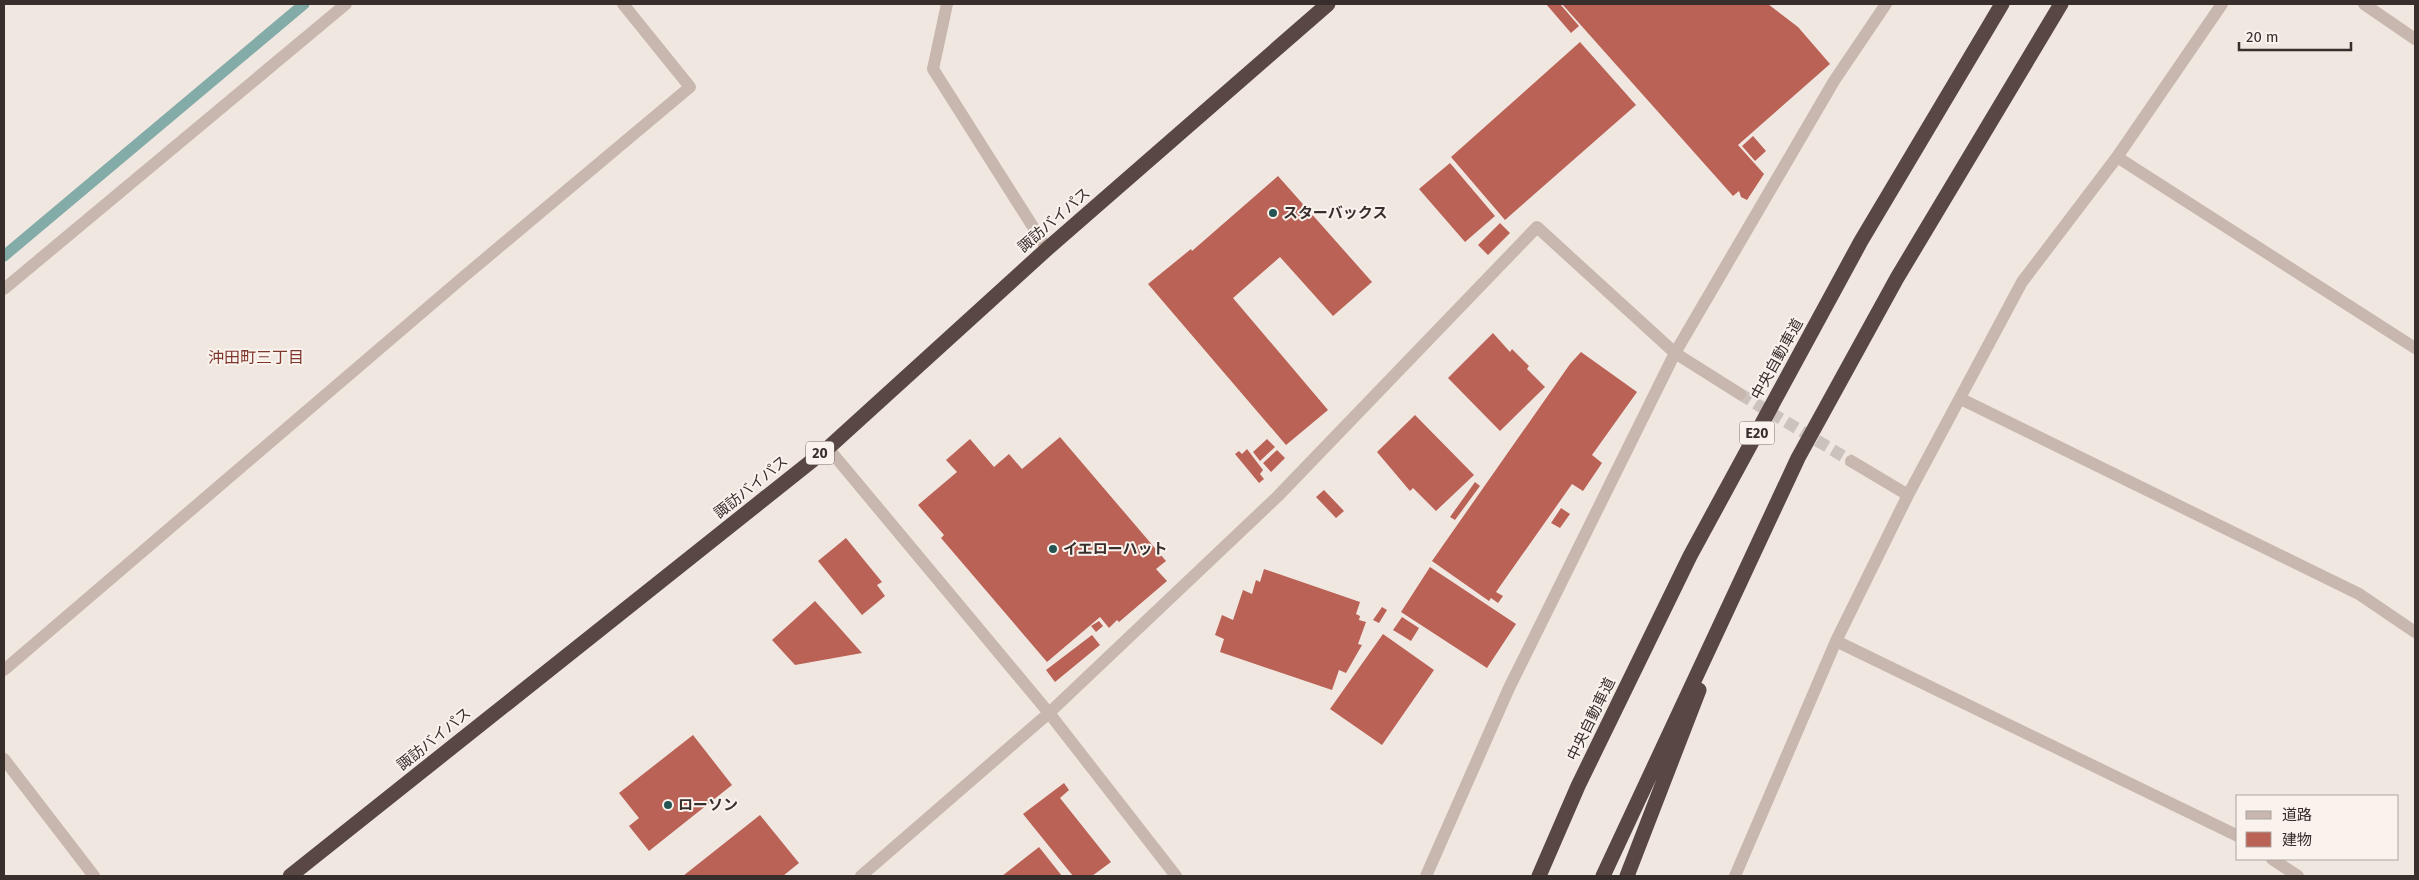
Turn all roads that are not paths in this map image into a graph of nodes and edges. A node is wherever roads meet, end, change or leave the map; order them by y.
1 (346, 4) edge
2 (623, 4) edge
3 (947, 4) edge
4 (1328, 4) edge
5 (1886, 4) edge
6 (2002, 4) edge
7 (2061, 4) edge
8 (2222, 4) edge
9 (2364, 4) edge
10 (2415, 39) edge
11 (2116, 157) junction
12 (1047, 249) junction
13 (4, 289) edge
14 (2415, 348) edge
15 (1675, 352) junction
16 (1740, 394) tunnel mouth
17 (1961, 399) junction
18 (828, 448) junction
19 (1851, 462) tunnel mouth
20 (1908, 495) junction
21 (1751, 556) junction
22 (2415, 632) edge
23 (1836, 641) junction
24 (4, 670) edge
25 (1049, 713) junction
26 (4, 758) edge
27 (2236, 835) edge
28 (2274, 860) edge
29 (94, 876) edge
30 (290, 876) edge
31 (861, 876) edge
32 (1176, 876) edge
33 (1426, 876) edge
34 (1539, 876) edge
35 (1602, 876) edge
36 (1627, 876) edge
37 (1735, 876) edge
38 (2298, 876) edge

1 - 13 street
2 - 24 street
3 - 12 street
4 - 12 highway, 諏訪バイパス / 20
5 - 15 street
6 - 34 highway, 中央自動車道 / E20
7 - 21 highway
8 - 11 street
9 - 10 street
11 - 14 street
11 - 17 street
12 - 18 highway, 諏訪バイパス / 20
15 - 16 street
15 - 25 street
15 - 33 street
17 - 20 street
17 - 22 street
18 - 25 street
18 - 30 highway, 諏訪バイパス / 20
19 - 20 street
20 - 23 street
21 - 35 highway
21 - 36 highway
23 - 27 street
23 - 37 street
25 - 31 street
25 - 32 street
26 - 29 street
28 - 38 street

